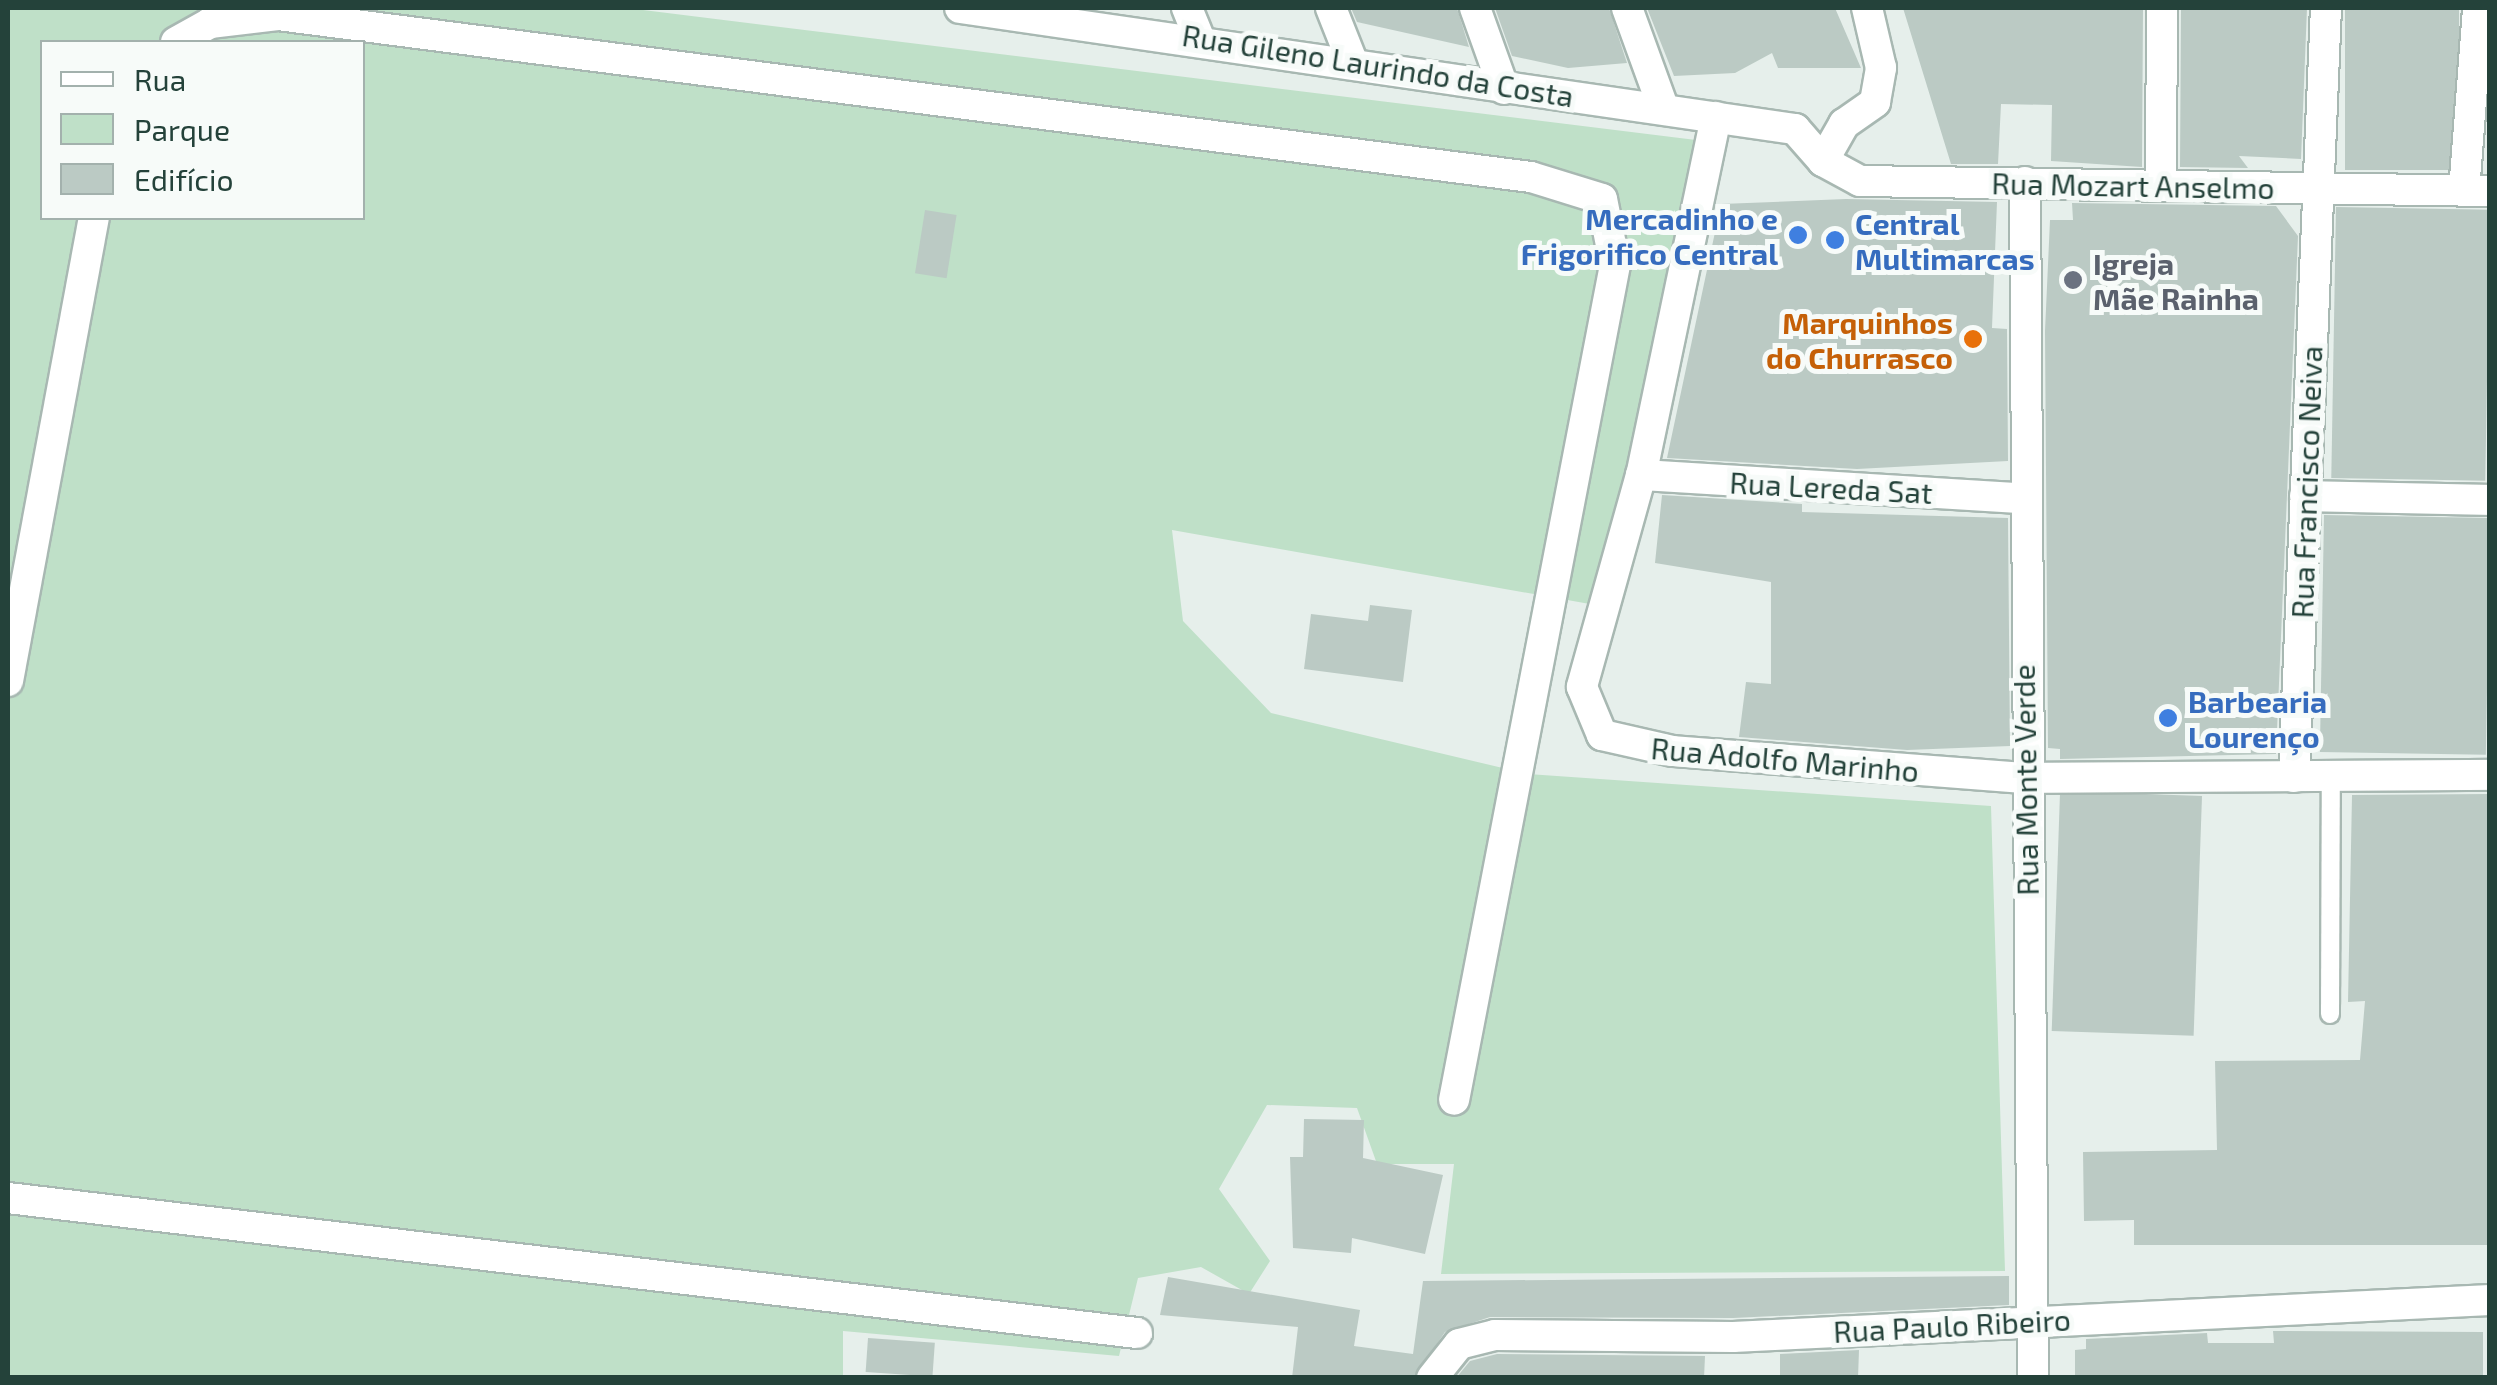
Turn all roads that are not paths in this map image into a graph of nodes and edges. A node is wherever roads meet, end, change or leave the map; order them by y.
1 (960, 8) edge
2 (970, 8) edge
3 (1187, 8) edge
4 (1331, 8) edge
5 (1476, 8) edge
6 (1627, 8) edge
7 (1866, 8) edge
8 (2162, 8) edge
9 (2326, 8) edge
10 (2478, 8) edge
11 (1199, 37) junction
12 (179, 40) edge
13 (1352, 61) junction
14 (1504, 89) junction
15 (1662, 104) junction
16 (1716, 117) junction
17 (1796, 129) joint
18 (1822, 161) junction
19 (2025, 182) junction
20 (2161, 185) junction
21 (2319, 188) junction
22 (2477, 191) edge
23 (94, 220) edge
24 (1641, 475) junction
25 (2304, 496) junction
26 (2020, 498) junction
27 (2490, 500) edge
28 (1539, 626) junction
29 (1591, 640) junction
30 (8, 682) edge
31 (2490, 775) edge
32 (2331, 776) junction
33 (2294, 777) junction
34 (2024, 778) junction
35 (2330, 1014) dead end
36 (1454, 1100) dead end
37 (8, 1198) edge
38 (2490, 1300) edge
39 (2036, 1321) junction
40 (1137, 1333) dead end
41 (1432, 1378) edge
42 (2033, 1378) edge

1 - 2 street, Rua Gileno Laurindo da Costa
2 - 11 street, Rua Gileno Laurindo da Costa
3 - 11 street
4 - 13 street
5 - 14 street
6 - 15 street
7 - 18 street
8 - 20 street
9 - 21 street, Rua Francisco Neiva
10 - 22 street
11 - 13 street, Rua Gileno Laurindo da Costa
12 - 28 street
13 - 14 street, Rua Gileno Laurindo da Costa
14 - 15 street, Rua Gileno Laurindo da Costa
15 - 16 street, Rua Gileno Laurindo da Costa
16 - 17 street, Rua Gileno Laurindo da Costa
16 - 24 street, Rua Adolfo Marinho
17 - 18 street, Rua Mozart Anselmo
18 - 19 street, Rua Mozart Anselmo
19 - 20 street, Rua Mozart Anselmo
19 - 26 street, Rua Monte Verde
20 - 21 street, Rua Mozart Anselmo
21 - 22 street, Rua Mozart Anselmo
21 - 25 street, Rua Francisco Neiva
23 - 30 street
24 - 26 street, Rua Lereda Sat
24 - 29 street, Rua Adolfo Marinho
25 - 27 street
25 - 33 street, Rua Francisco Neiva
26 - 34 street, Rua Monte Verde
28 - 29 street
28 - 36 street
29 - 34 street, Rua Adolfo Marinho
31 - 32 street, Rua Adolfo Marinho
32 - 33 street, Rua Adolfo Marinho
32 - 35 lane
33 - 34 street, Rua Adolfo Marinho
34 - 39 street, Rua Monte Verde
37 - 40 street
38 - 39 street, Rua Paulo Ribeiro
39 - 41 street, Rua Paulo Ribeiro
39 - 42 street, Rua Monte Verde

